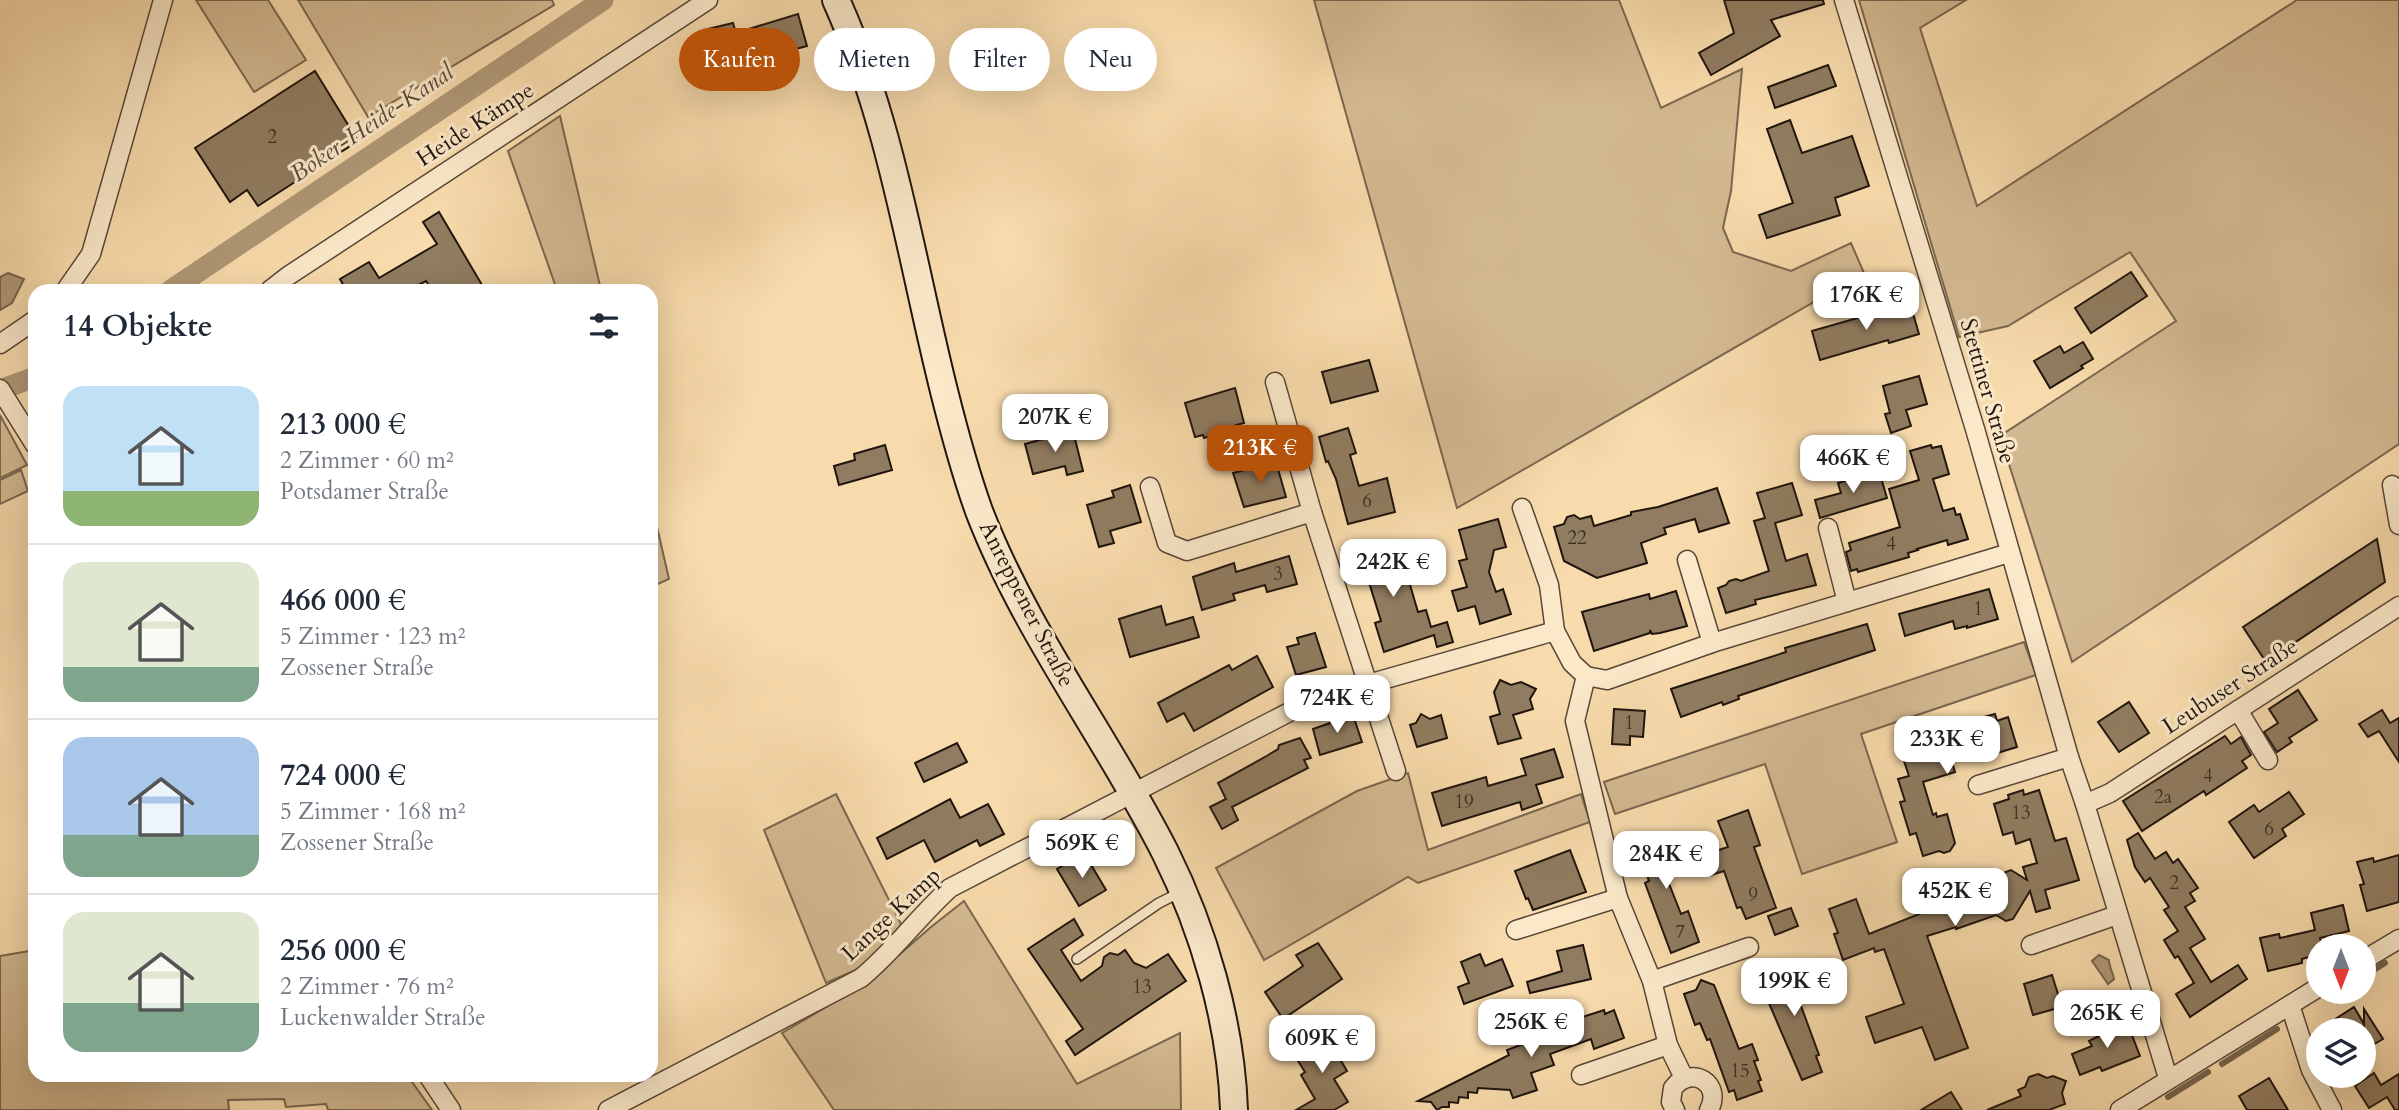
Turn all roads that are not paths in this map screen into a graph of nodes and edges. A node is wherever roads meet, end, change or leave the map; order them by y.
1 (163, 0) edge
2 (708, 0) edge
3 (836, 0) edge
4 (1844, 0) edge
5 (70, 284) edge
6 (278, 284) edge
7 (28, 325) edge
8 (0, 344) edge
9 (1275, 382) dead end
10 (0, 389) edge
11 (28, 434) edge
12 (2392, 485) dead end
13 (1150, 488) dead end
14 (1522, 509) dead end
15 (1312, 512) junction
16 (2399, 525) edge
17 (1828, 528) dead end
18 (2008, 553) junction
19 (1687, 560) dead end
20 (1847, 602) junction
21 (2399, 606) edge
22 (1555, 631) junction
23 (1712, 643) junction
24 (1587, 676) junction
25 (1367, 684) junction
26 (2238, 710) junction
27 (2069, 757) junction
28 (2268, 760) dead end
29 (1396, 771) dead end
30 (1978, 785) dead end
31 (1132, 794) junction
32 (2085, 804) junction
33 (1182, 891) junction
34 (1618, 898) junction
35 (2117, 915) junction
36 (1516, 930) dead end
37 (2399, 939) edge
38 (2031, 945) dead end
39 (1749, 947) dead end
40 (2376, 953) edge
41 (1077, 959) dead end
42 (1652, 981) junction
43 (2306, 995) edge
44 (2290, 1005) junction
45 (1668, 1045) junction
46 (1581, 1075) dead end
47 (1684, 1078) junction
48 (2168, 1078) junction
49 (432, 1082) edge
50 (451, 1110) edge
51 (608, 1110) edge
52 (1234, 1110) edge
53 (1675, 1110) edge
54 (1709, 1110) edge
55 (2120, 1110) edge
56 (2332, 1110) edge

1 - 5 street
2 - 6 street, Heide Kämpe
3 - 31 street, Anreppener Straße
4 - 18 street, Stettiner Straße
7 - 8 street
9 - 15 street
10 - 11 street
12 - 16 street
13 - 15 street
14 - 22 street
15 - 25 street
17 - 20 street
18 - 20 street
18 - 27 street, Stettiner Straße
19 - 23 street
20 - 23 street
21 - 26 street, Leubuser Straße
22 - 24 street
22 - 25 street, Lange Kamp
23 - 24 street
24 - 34 street
25 - 29 street
25 - 31 street, Lange Kamp
26 - 28 street
26 - 32 street, Leubuser Straße
27 - 30 street
27 - 32 street, Stettiner Straße
31 - 33 street, Anreppener Straße
31 - 51 street, Lange Kamp
32 - 35 street, Stettiner Straße
33 - 41 lane
33 - 52 street, Anreppener Straße
34 - 36 street
34 - 42 street
35 - 38 street
35 - 48 street, Stettiner Straße
37 - 40 street
39 - 42 street
42 - 45 street
43 - 44 street
44 - 48 street
44 - 56 street
45 - 46 street
45 - 47 street
47 - 53 street
47 - 54 street
48 - 55 street
49 - 50 street

